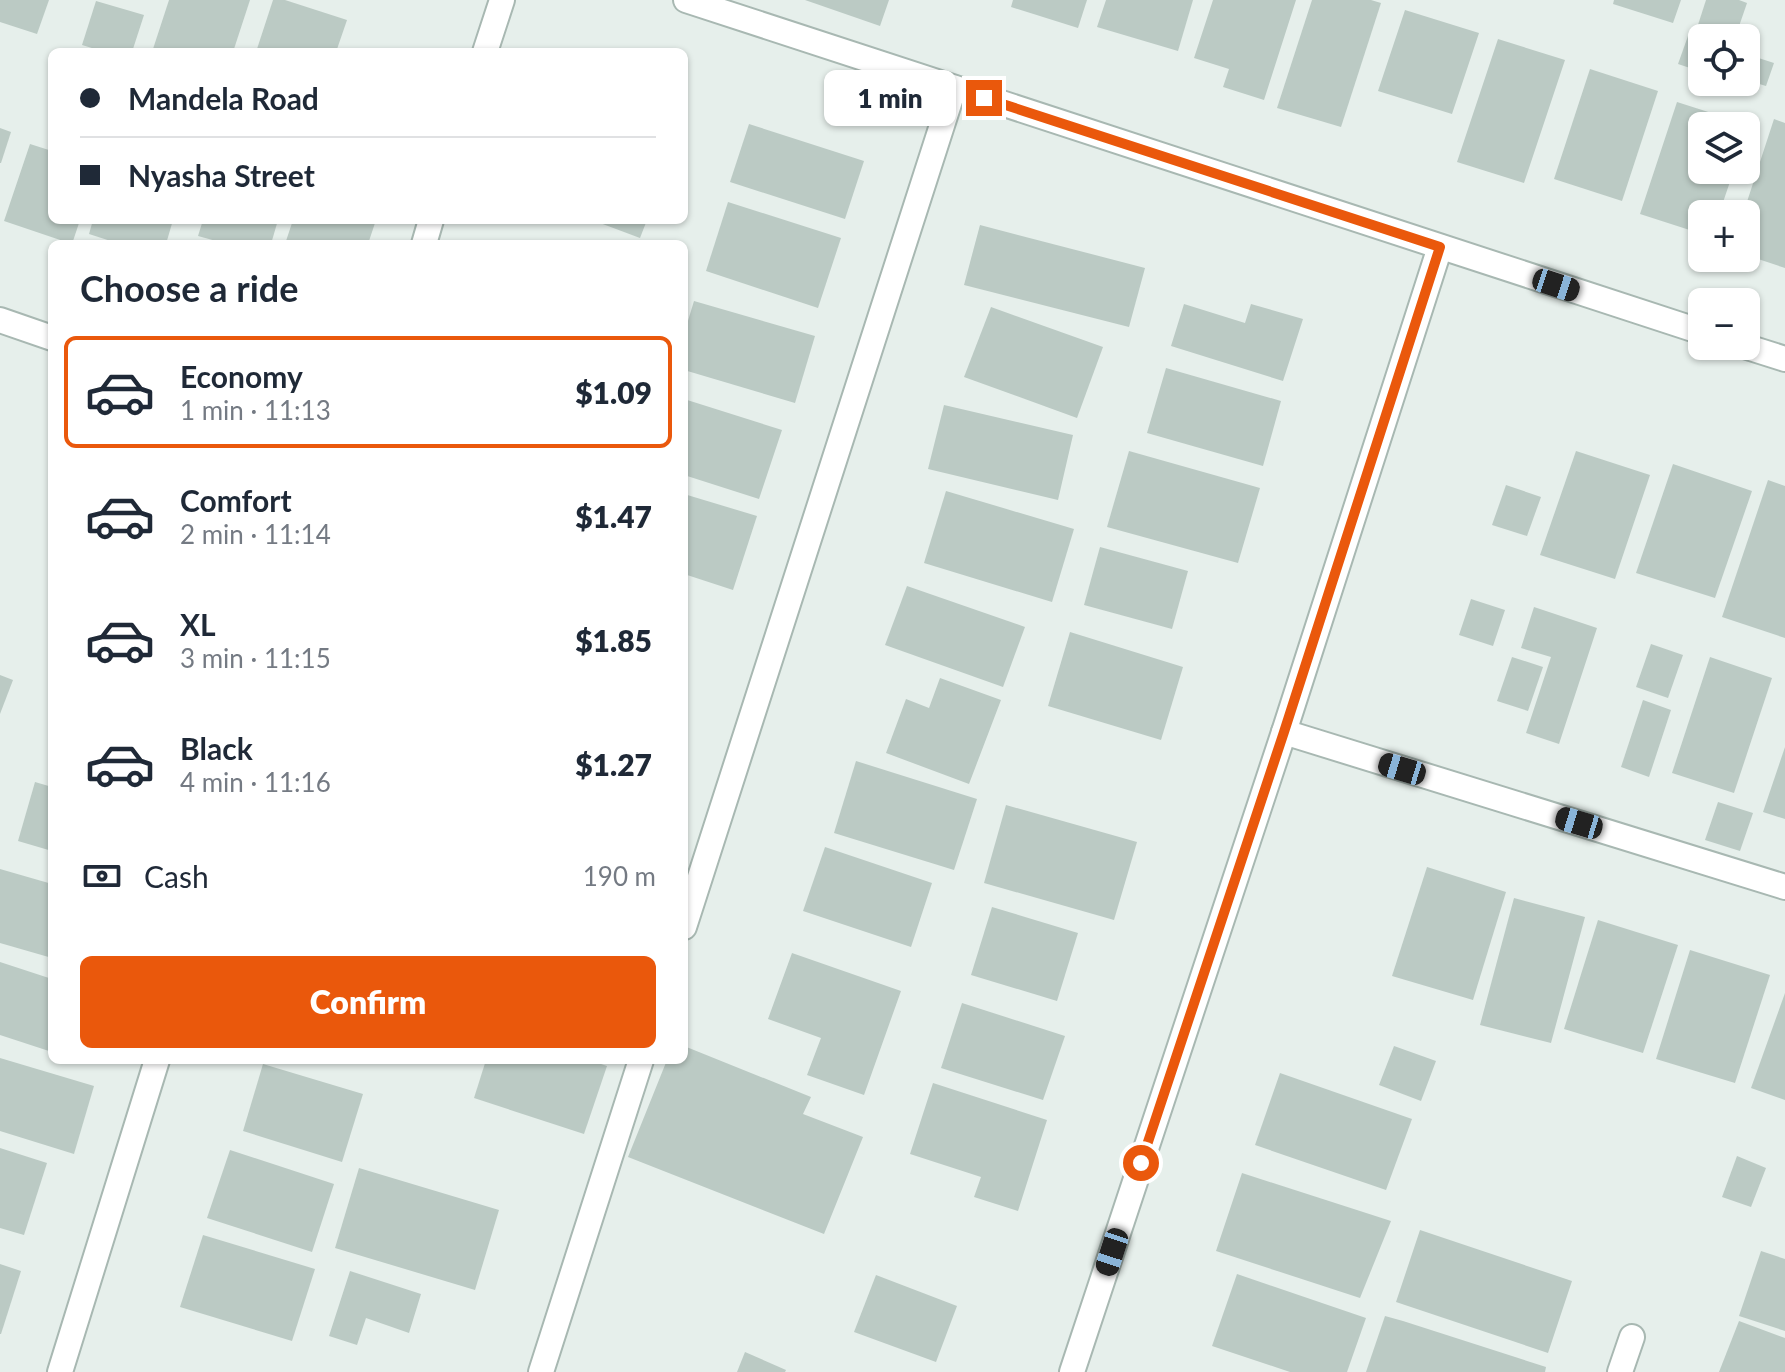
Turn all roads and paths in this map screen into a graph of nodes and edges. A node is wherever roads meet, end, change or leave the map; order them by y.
1 (502, 0) edge
2 (686, 0) edge
3 (486, 48) edge
4 (954, 88) junction
5 (1440, 247) junction
6 (0, 320) edge
7 (1688, 327) edge
8 (48, 337) edge
9 (1760, 351) edge
10 (1785, 359) edge
11 (1284, 732) junction
12 (1785, 887) edge
13 (688, 915) edge
14 (156, 1064) edge
15 (640, 1064) edge
16 (1632, 1337) dead end
17 (60, 1372) edge
18 (541, 1372) edge
19 (1072, 1372) edge
20 (1620, 1372) edge

1 - 3 street
2 - 4 street
4 - 5 street
4 - 13 street
5 - 7 street
5 - 11 street
6 - 8 street
9 - 10 street
11 - 12 street
11 - 19 street
14 - 17 street
15 - 18 street
16 - 20 street

